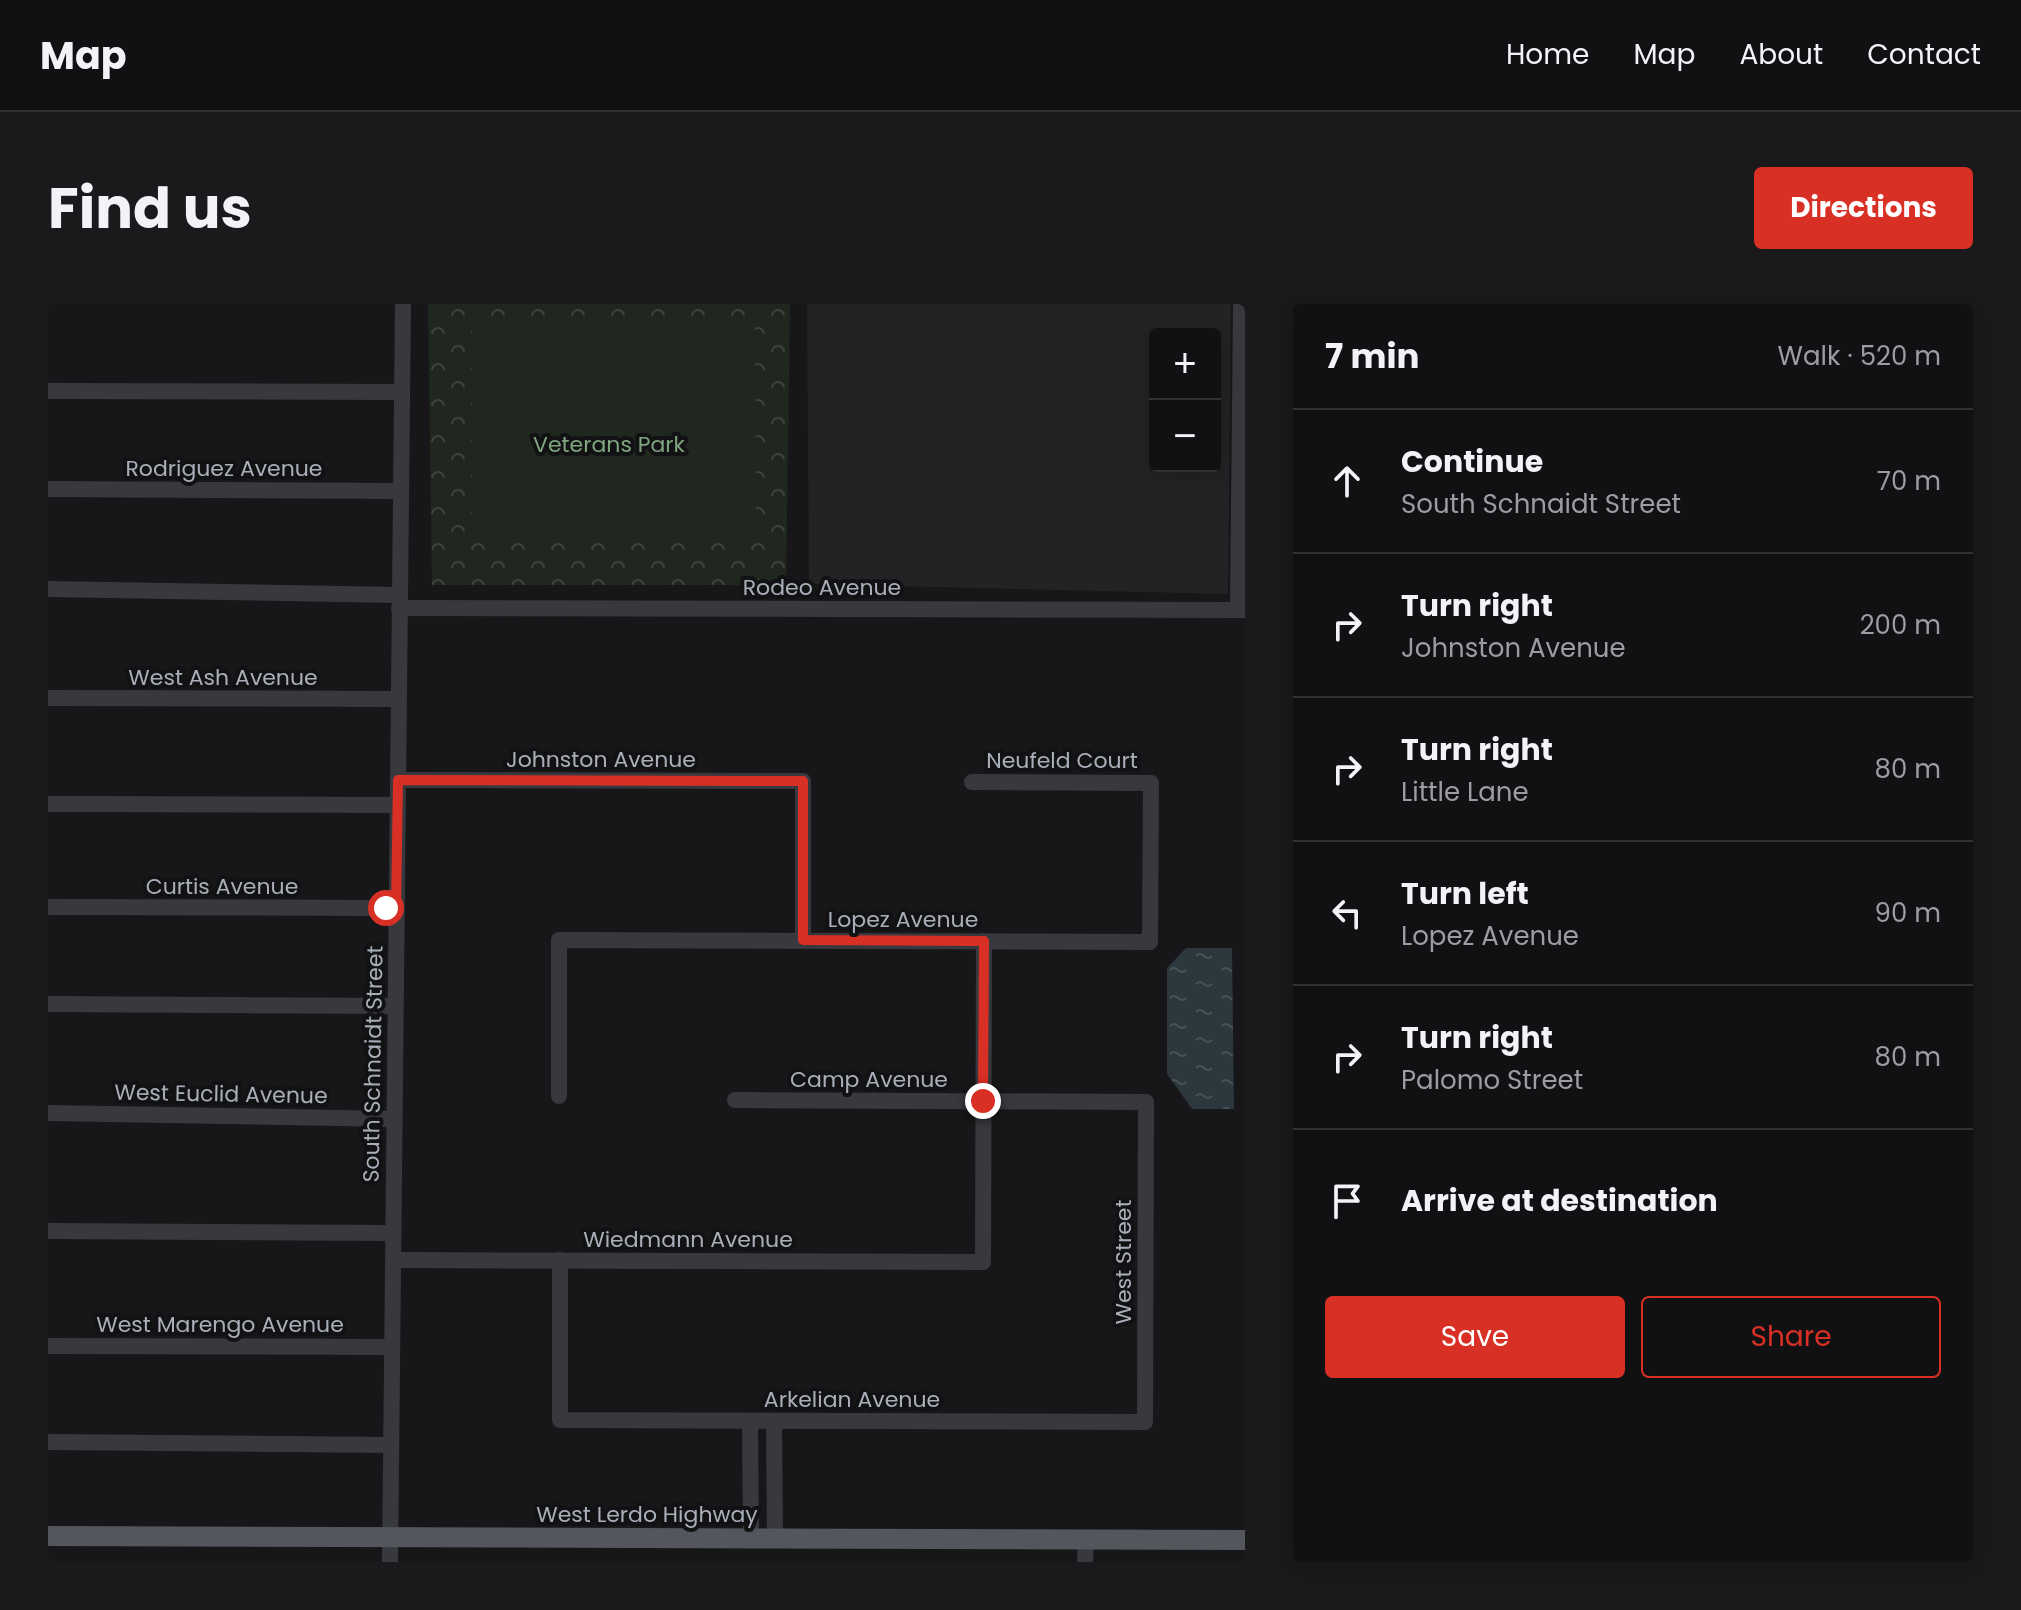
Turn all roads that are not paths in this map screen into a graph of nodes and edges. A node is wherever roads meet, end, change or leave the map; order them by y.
1 (403, 304) edge
2 (1241, 304) edge
3 (48, 391) edge
4 (402, 392) junction
5 (48, 489) edge
6 (401, 491) junction
7 (48, 589) edge
8 (399, 601) junction
9 (1241, 610) edge
10 (48, 698) edge
11 (399, 699) junction
12 (398, 780) junction
13 (972, 782) dead end
14 (48, 804) edge
15 (397, 805) junction
16 (48, 907) edge
17 (396, 908) junction
18 (803, 940) junction
19 (984, 941) junction
20 (1150, 942) joint
21 (48, 1004) edge
22 (395, 1006) junction
23 (559, 1096) dead end
24 (735, 1100) dead end
25 (983, 1101) junction
26 (1146, 1102) joint
27 (48, 1113) edge
28 (394, 1119) junction
29 (48, 1231) edge
30 (393, 1233) junction
31 (393, 1260) junction
32 (560, 1260) junction
33 (48, 1346) edge
34 (392, 1347) junction
35 (750, 1421) junction
36 (774, 1421) junction
37 (1145, 1422) joint
38 (48, 1442) edge
39 (391, 1445) junction
40 (48, 1536) edge
41 (390, 1537) junction
42 (751, 1538) junction
43 (775, 1538) junction
44 (1086, 1539) junction
45 (1245, 1540) edge
46 (390, 1562) edge
47 (1085, 1562) edge

1 - 4 street, South Schnaidt Street
2 - 9 street
3 - 4 street
4 - 6 street, South Schnaidt Street
5 - 6 street, Rodriguez Avenue
6 - 8 street, South Schnaidt Street
7 - 8 street, Rodeo Avenue
8 - 9 street, Rodeo Avenue
8 - 11 street, South Schnaidt Street
10 - 11 street, West Ash Avenue
11 - 12 street, South Schnaidt Street
12 - 15 street, South Schnaidt Street
12 - 18 street, Johnston Avenue
13 - 20 street, Neufeld Court
14 - 15 street
15 - 17 street, South Schnaidt Street
16 - 17 street, Curtis Avenue
17 - 22 street, South Schnaidt Street
18 - 19 street, Lopez Avenue
18 - 23 street, Lopez Avenue
19 - 20 street, Lopez Avenue
19 - 25 street
21 - 22 street
22 - 28 street, South Schnaidt Street
24 - 25 street, Camp Avenue
25 - 26 street, Camp Avenue
25 - 32 street, Wiedmann Avenue
26 - 37 street, West Street
27 - 28 street, West Euclid Avenue
28 - 30 street, South Schnaidt Street
29 - 30 street
30 - 31 street, South Schnaidt Street
31 - 32 street, Wiedmann Avenue
31 - 34 street, South Schnaidt Street
32 - 35 street, Arkelian Avenue
33 - 34 street, West Marengo Avenue
34 - 39 street, South Schnaidt Street
35 - 36 street, Arkelian Avenue
35 - 42 street
36 - 37 street, Arkelian Avenue
36 - 43 street
38 - 39 street
39 - 41 street, South Schnaidt Street
40 - 41 main road, West Lerdo Highway
41 - 42 main road, West Lerdo Highway
41 - 46 street, South Schnaidt Street
42 - 43 main road, West Lerdo Highway
43 - 44 main road, West Lerdo Highway
44 - 45 main road, West Lerdo Highway
44 - 47 street

